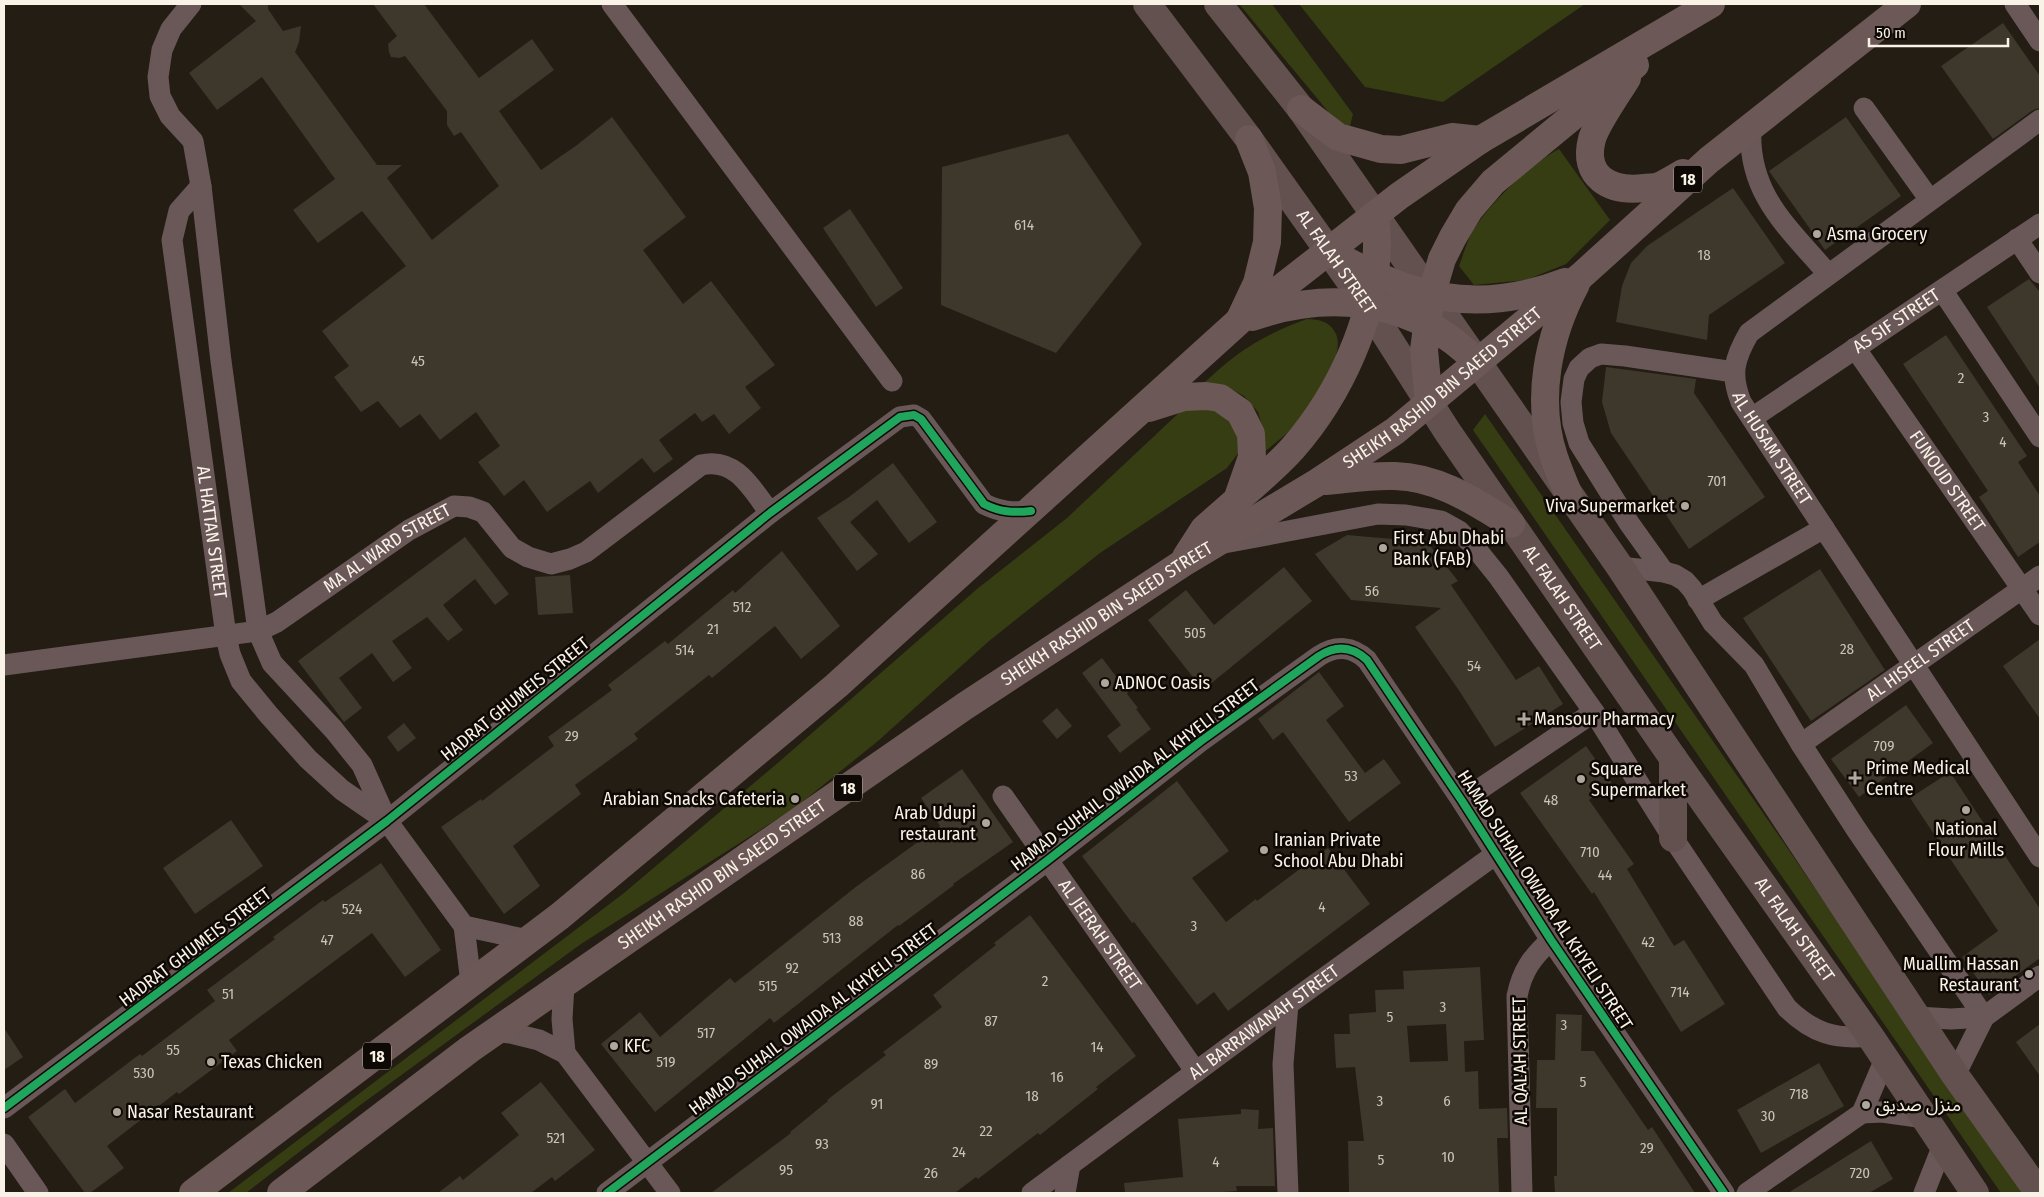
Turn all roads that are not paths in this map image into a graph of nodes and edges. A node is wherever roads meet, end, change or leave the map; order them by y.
1 (191, 4) edge
2 (612, 4) edge
3 (1147, 4) edge
4 (1218, 4) edge
5 (1907, 4) edge
6 (2015, 4) edge
7 (1708, 6) edge
8 (2040, 42) edge
9 (1636, 64) junction
10 (1864, 108) dead end
11 (1301, 109) junction
12 (2040, 120) edge
13 (1751, 127) junction
14 (1249, 138) junction
15 (1480, 140) junction
16 (1709, 160) junction
17 (201, 186) junction
18 (1930, 200) junction
19 (1375, 215) junction
20 (2040, 224) edge
21 (2017, 239) junction
22 (1329, 251) junction
23 (2040, 273) edge
24 (1828, 274) junction
25 (1374, 275) junction
26 (1581, 276) junction
27 (1942, 290) junction
28 (1431, 296) junction
29 (1368, 305) junction
30 (1239, 321) junction
31 (1426, 324) junction
32 (1855, 348) junction
33 (1477, 362) junction
34 (1734, 372) junction
35 (892, 381) dead end
36 (1429, 403) junction
37 (1143, 410) junction
38 (1752, 418) junction
39 (2040, 437) edge
40 (1318, 482) junction
41 (1568, 493) junction
42 (1237, 500) junction
43 (1031, 511) junction
44 (770, 513) junction
45 (1511, 524) junction
46 (1824, 528) junction
47 (1214, 544) junction
48 (1183, 563) junction
49 (1620, 568) junction
50 (1664, 572) junction
51 (2040, 576) edge
52 (2022, 588) junction
53 (1698, 600) junction
54 (2040, 615) edge
55 (258, 631) junction
56 (226, 636) junction
57 (1914, 663) junction
58 (4, 665) edge
59 (1594, 712) junction
60 (1801, 744) junction
61 (1673, 758) junction
62 (1003, 796) dead end
63 (1462, 801) junction
64 (387, 821) junction
65 (1673, 838) junction
66 (1496, 854) junction
67 (2040, 857) edge
68 (1048, 860) junction
69 (464, 926) junction
70 (528, 940) junction
71 (1551, 940) junction
72 (2040, 976) edge
73 (472, 983) junction
74 (564, 985) junction
75 (1288, 1004) junction
76 (1917, 1017) junction
77 (1984, 1017) junction
78 (1252, 1031) junction
79 (496, 1032) junction
80 (1870, 1036) junction
81 (565, 1054) junction
82 (1886, 1059) junction
83 (1283, 1064) junction
84 (1196, 1072) junction
85 (1955, 1075) junction
86 (4, 1108) edge
87 (1862, 1113) junction
88 (1926, 1118) junction
89 (4, 1144) edge
90 (1943, 1145) junction
91 (647, 1163) junction
92 (1070, 1165) junction
93 (38, 1193) edge
94 (193, 1193) edge
95 (281, 1193) edge
96 (608, 1193) edge
97 (670, 1193) edge
98 (1035, 1193) edge
99 (1065, 1193) edge
100 (1288, 1193) edge
101 (1522, 1193) edge
102 (1724, 1193) edge
103 (1747, 1193) edge
104 (1924, 1193) edge
105 (1975, 1193) edge
106 (2039, 1193) edge

1 - 17 street, AL HATTAN STREET
2 - 35 street
3 - 14 main road, AL FALAH STREET
4 - 11 main road
5 - 13 main road, SHEIKH RASHID BIN SAEED STREET / 18
6 - 8 street
7 - 9 main road
7 - 15 main road, 18
9 - 16 main road
9 - 28 main road
10 - 18 street
11 - 15 main road
11 - 19 main road
12 - 18 street, AL HUSAM STREET
13 - 16 main road, SHEIKH RASHID BIN SAEED STREET / 18
13 - 24 street
14 - 22 main road, AL FALAH STREET
14 - 30 main road
15 - 19 main road, 18
16 - 26 main road, SHEIKH RASHID BIN SAEED STREET / 18
17 - 55 street, AL HATTAN STREET
17 - 56 street, AL HATTAN STREET
18 - 24 street, AL HUSAM STREET
19 - 22 main road, 18
19 - 25 main road
19 - 28 main road
20 - 21 street, AS SIF STREET
21 - 23 street
21 - 27 street, AS SIF STREET
22 - 25 main road
22 - 29 main road, AL FALAH STREET
22 - 30 main road, 18
24 - 34 street, AL HUSAM STREET
25 - 28 main road
25 - 29 main road
26 - 28 main road
26 - 33 main road, SHEIKH RASHID BIN SAEED STREET / 18
26 - 41 main road
27 - 32 street, AS SIF STREET
27 - 39 street
28 - 31 main road
28 - 33 main road
29 - 30 main road
29 - 31 main road
29 - 36 main road, AL FALAH STREET
29 - 42 main road
30 - 37 main road, 18
31 - 33 main road
31 - 36 main road
32 - 38 street, AS SIF STREET
32 - 52 street, FUNOUD STREET
33 - 36 main road, SHEIKH RASHID BIN SAEED STREET / 18
33 - 41 main road
34 - 38 street, AL HUSAM STREET
34 - 50 street
36 - 40 main road, SHEIKH RASHID BIN SAEED STREET / 18
36 - 45 main road, AL FALAH STREET
37 - 42 main road
37 - 43 main road, 18
38 - 46 street, AL HUSAM STREET
40 - 45 main road
40 - 47 main road, SHEIKH RASHID BIN SAEED STREET / 18
41 - 49 main road
42 - 48 main road
43 - 44 street, HADRAT GHUMEIS STREET
43 - 70 main road, 18
44 - 55 street, MA AL WARD STREET
44 - 64 street, HADRAT GHUMEIS STREET
45 - 61 main road, AL FALAH STREET
46 - 53 street
46 - 57 street, AL HUSAM STREET
47 - 48 main road, SHEIKH RASHID BIN SAEED STREET / 18
47 - 59 street
48 - 74 main road, SHEIKH RASHID BIN SAEED STREET / 18
49 - 50 street
49 - 76 main road
50 - 53 street
51 - 52 street, AL HISEEL STREET
52 - 54 street, FUNOUD STREET
52 - 57 street, AL HISEEL STREET
53 - 60 street
55 - 56 street, MA AL WARD STREET
55 - 64 street, AL HATTAN STREET
56 - 58 street, MA AL WARD STREET
56 - 64 street, AL HATTAN STREET
57 - 60 street, AL HISEEL STREET
57 - 67 street, AL HUSAM STREET
59 - 63 street, HAMAD SUHAIL OWAIDA AL KHYELI STREET
59 - 65 street
60 - 77 street
61 - 65 main road
61 - 80 main road, AL FALAH STREET
62 - 68 street, AL JEERAH STREET
63 - 66 street, HAMAD SUHAIL OWAIDA AL KHYELI STREET
63 - 68 street, HAMAD SUHAIL OWAIDA AL KHYELI STREET
64 - 69 street, AL HATTAN STREET
64 - 86 street, HADRAT GHUMEIS STREET
65 - 80 street
66 - 71 street, HAMAD SUHAIL OWAIDA AL KHYELI STREET
66 - 75 street, AL BARRAWANAH STREET
68 - 84 street, AL JEERAH STREET
68 - 91 street, HAMAD SUHAIL OWAIDA AL KHYELI STREET
69 - 70 street
69 - 73 street, AL HATTAN STREET
70 - 73 main road, 18
71 - 101 street, AL QAL'AH STREET
71 - 102 street, HAMAD SUHAIL OWAIDA AL KHYELI STREET
72 - 77 street
73 - 94 main road, 18
74 - 79 main road, SHEIKH RASHID BIN SAEED STREET / 18
74 - 81 street
75 - 78 street, AL BARRAWANAH STREET
75 - 83 street
76 - 77 street
76 - 85 main road
77 - 85 street
78 - 83 street
78 - 84 street, AL BARRAWANAH STREET
79 - 81 street
79 - 95 main road, SHEIKH RASHID BIN SAEED STREET / 18
80 - 82 main road, AL FALAH STREET
81 - 91 street
82 - 87 street
82 - 88 main road, AL FALAH STREET
83 - 100 street
84 - 92 street, AL BARRAWANAH STREET
85 - 106 main road
87 - 88 street
87 - 103 street
88 - 90 main road, AL FALAH STREET
89 - 93 street
90 - 104 street
90 - 105 main road, AL FALAH STREET
91 - 96 street, HAMAD SUHAIL OWAIDA AL KHYELI STREET
91 - 97 street
92 - 98 street, AL BARRAWANAH STREET
92 - 99 street

